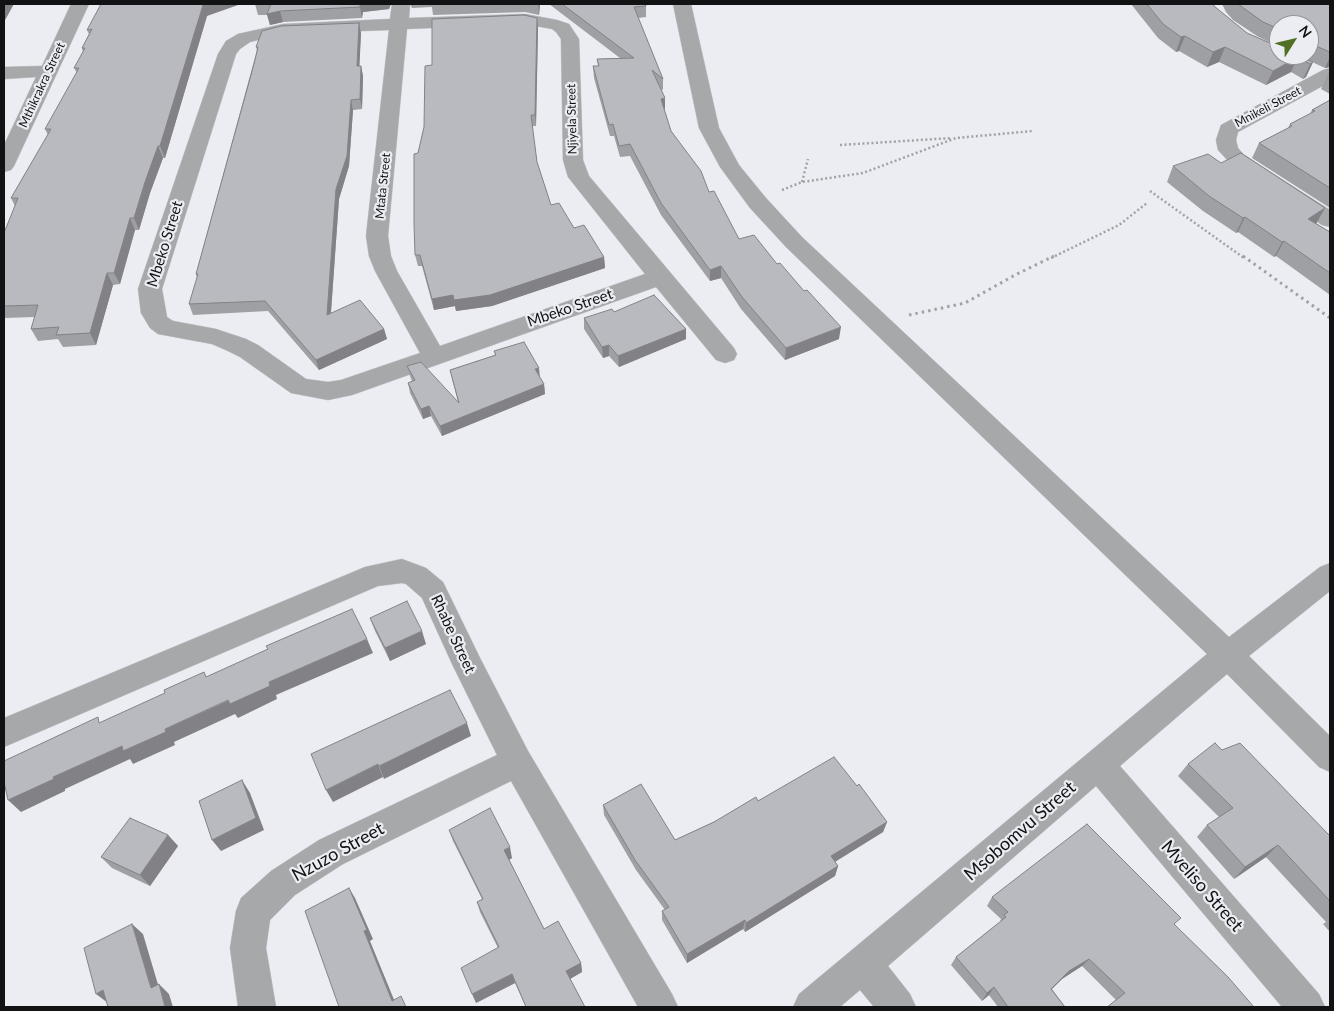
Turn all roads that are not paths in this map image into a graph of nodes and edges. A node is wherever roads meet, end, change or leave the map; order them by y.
1 (80, 4) edge
2 (682, 4) edge
3 (400, 14) edge
4 (48, 71) junction
5 (4, 73) edge
6 (1321, 74) edge
7 (4, 166) edge
8 (1330, 220) edge
9 (660, 277) junction
10 (725, 354) dead end
11 (434, 356) junction
12 (1330, 575) edge
13 (1228, 655) junction
14 (4, 733) edge
15 (1330, 757) edge
16 (517, 762) junction
17 (1098, 764) junction
18 (863, 964) junction
19 (257, 1007) edge
20 (659, 1007) edge
21 (812, 1007) edge
22 (897, 1007) edge
23 (1306, 1007) edge

1 - 4 street, Mthikrakra Street
2 - 13 street
3 - 9 street, Njiyela Street
3 - 11 street, Mtata Street
3 - 11 street, Mbeko Street
4 - 5 street
4 - 7 street, Mthikrakra Street
6 - 8 street, Mnikeli Street
9 - 10 street, Njiyela Street
9 - 11 street, Mbeko Street
12 - 13 street, Msobomvu Street
13 - 15 street
13 - 17 street, Msobomvu Street
14 - 16 street, Rhabe Street
16 - 19 street, Nzuzo Street
16 - 20 street, Rhabe Street
17 - 18 street, Msobomvu Street
17 - 23 street, Mveliso Street
18 - 21 street, Msobomvu Street
18 - 22 street

